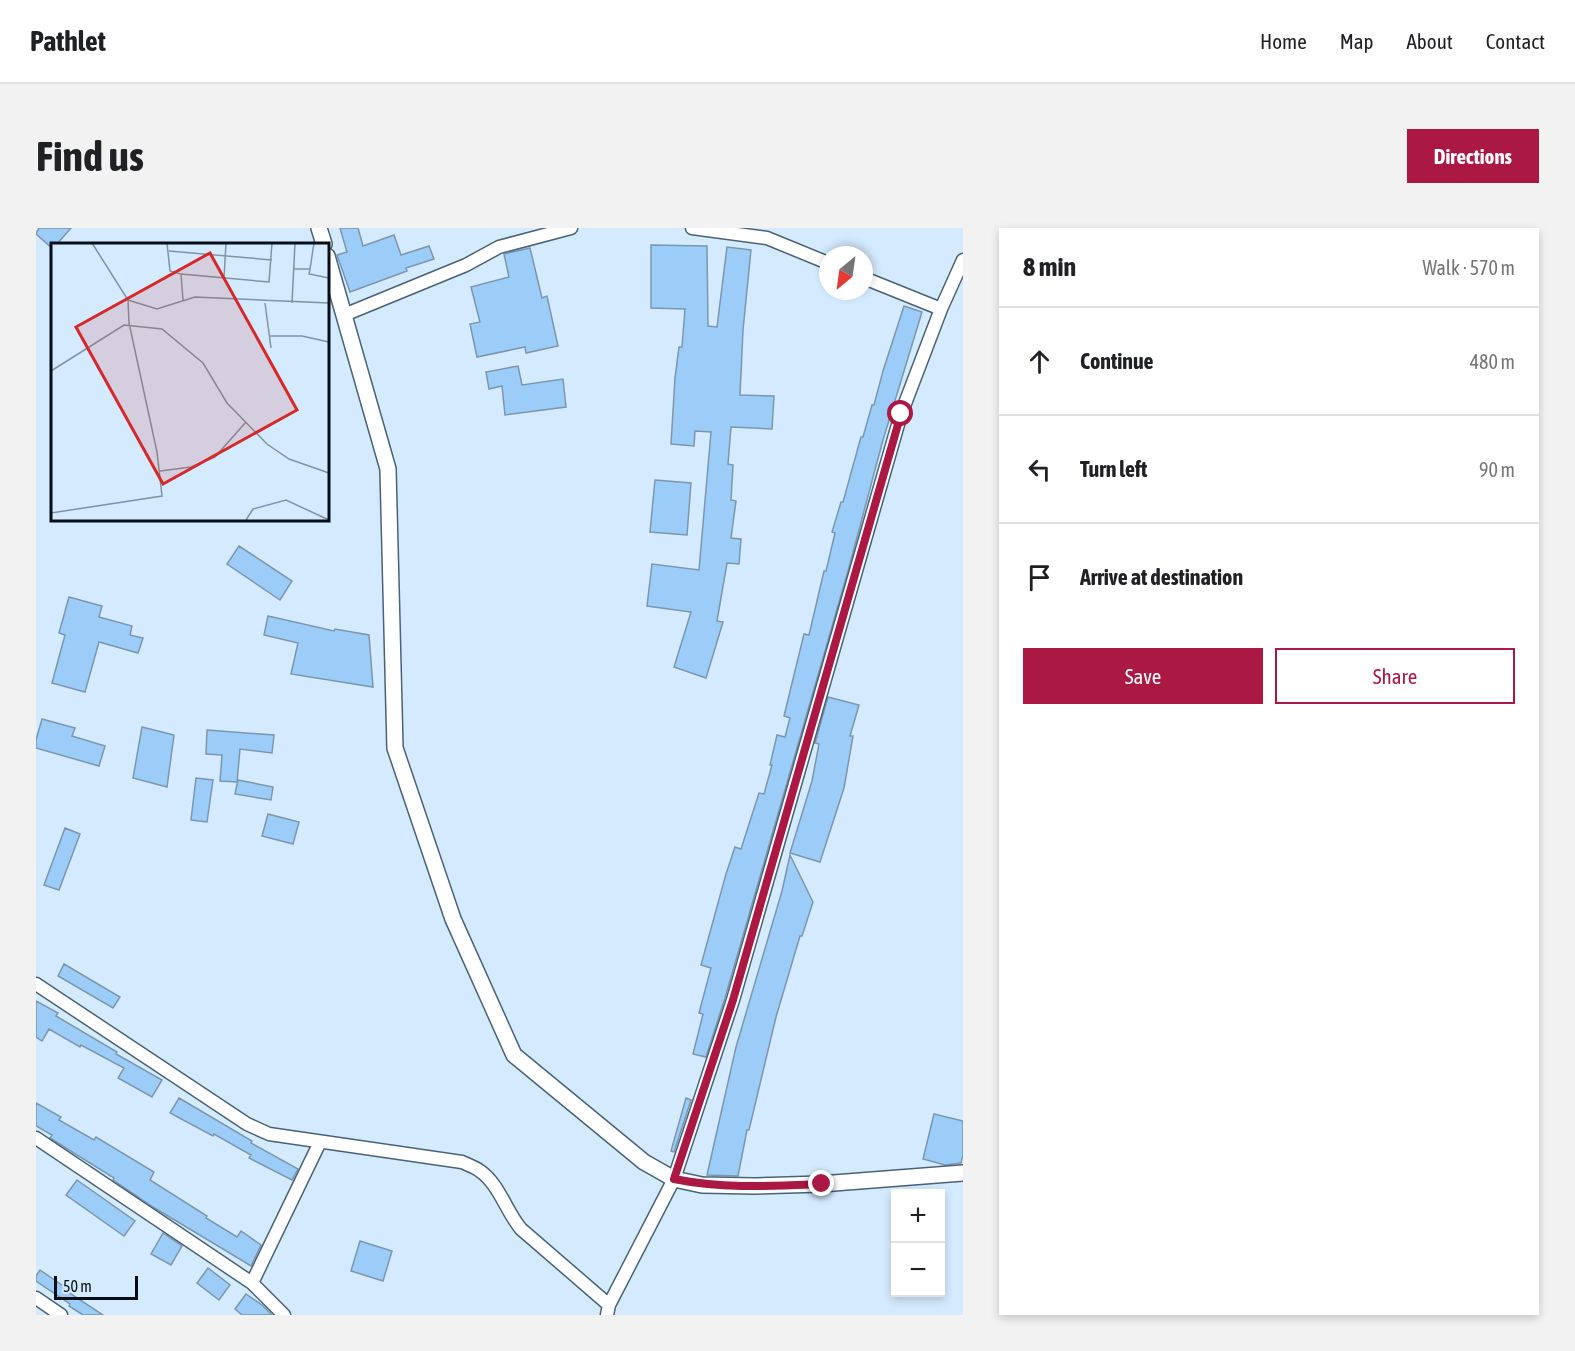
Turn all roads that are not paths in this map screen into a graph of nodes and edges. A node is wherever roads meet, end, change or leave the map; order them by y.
1 (319, 228) edge
2 (571, 228) edge
3 (692, 228) edge
4 (324, 243) edge
5 (328, 259) edge
6 (819, 259) edge
7 (963, 260) edge
8 (873, 282) edge
9 (941, 309) junction
10 (344, 315) junction
11 (36, 984) edge
12 (37, 1140) edge
13 (320, 1142) junction
14 (963, 1173) edge
15 (674, 1179) junction
16 (252, 1283) junction
17 (36, 1298) edge
18 (608, 1310) edge
19 (61, 1315) edge
20 (284, 1315) edge

1 - 4 street
2 - 10 street
3 - 6 street
5 - 10 street
7 - 9 street
8 - 9 street
9 - 15 street
10 - 15 street
11 - 13 street
12 - 16 street
13 - 16 street
13 - 18 street
14 - 15 street
15 - 18 street
16 - 20 street
17 - 19 street

